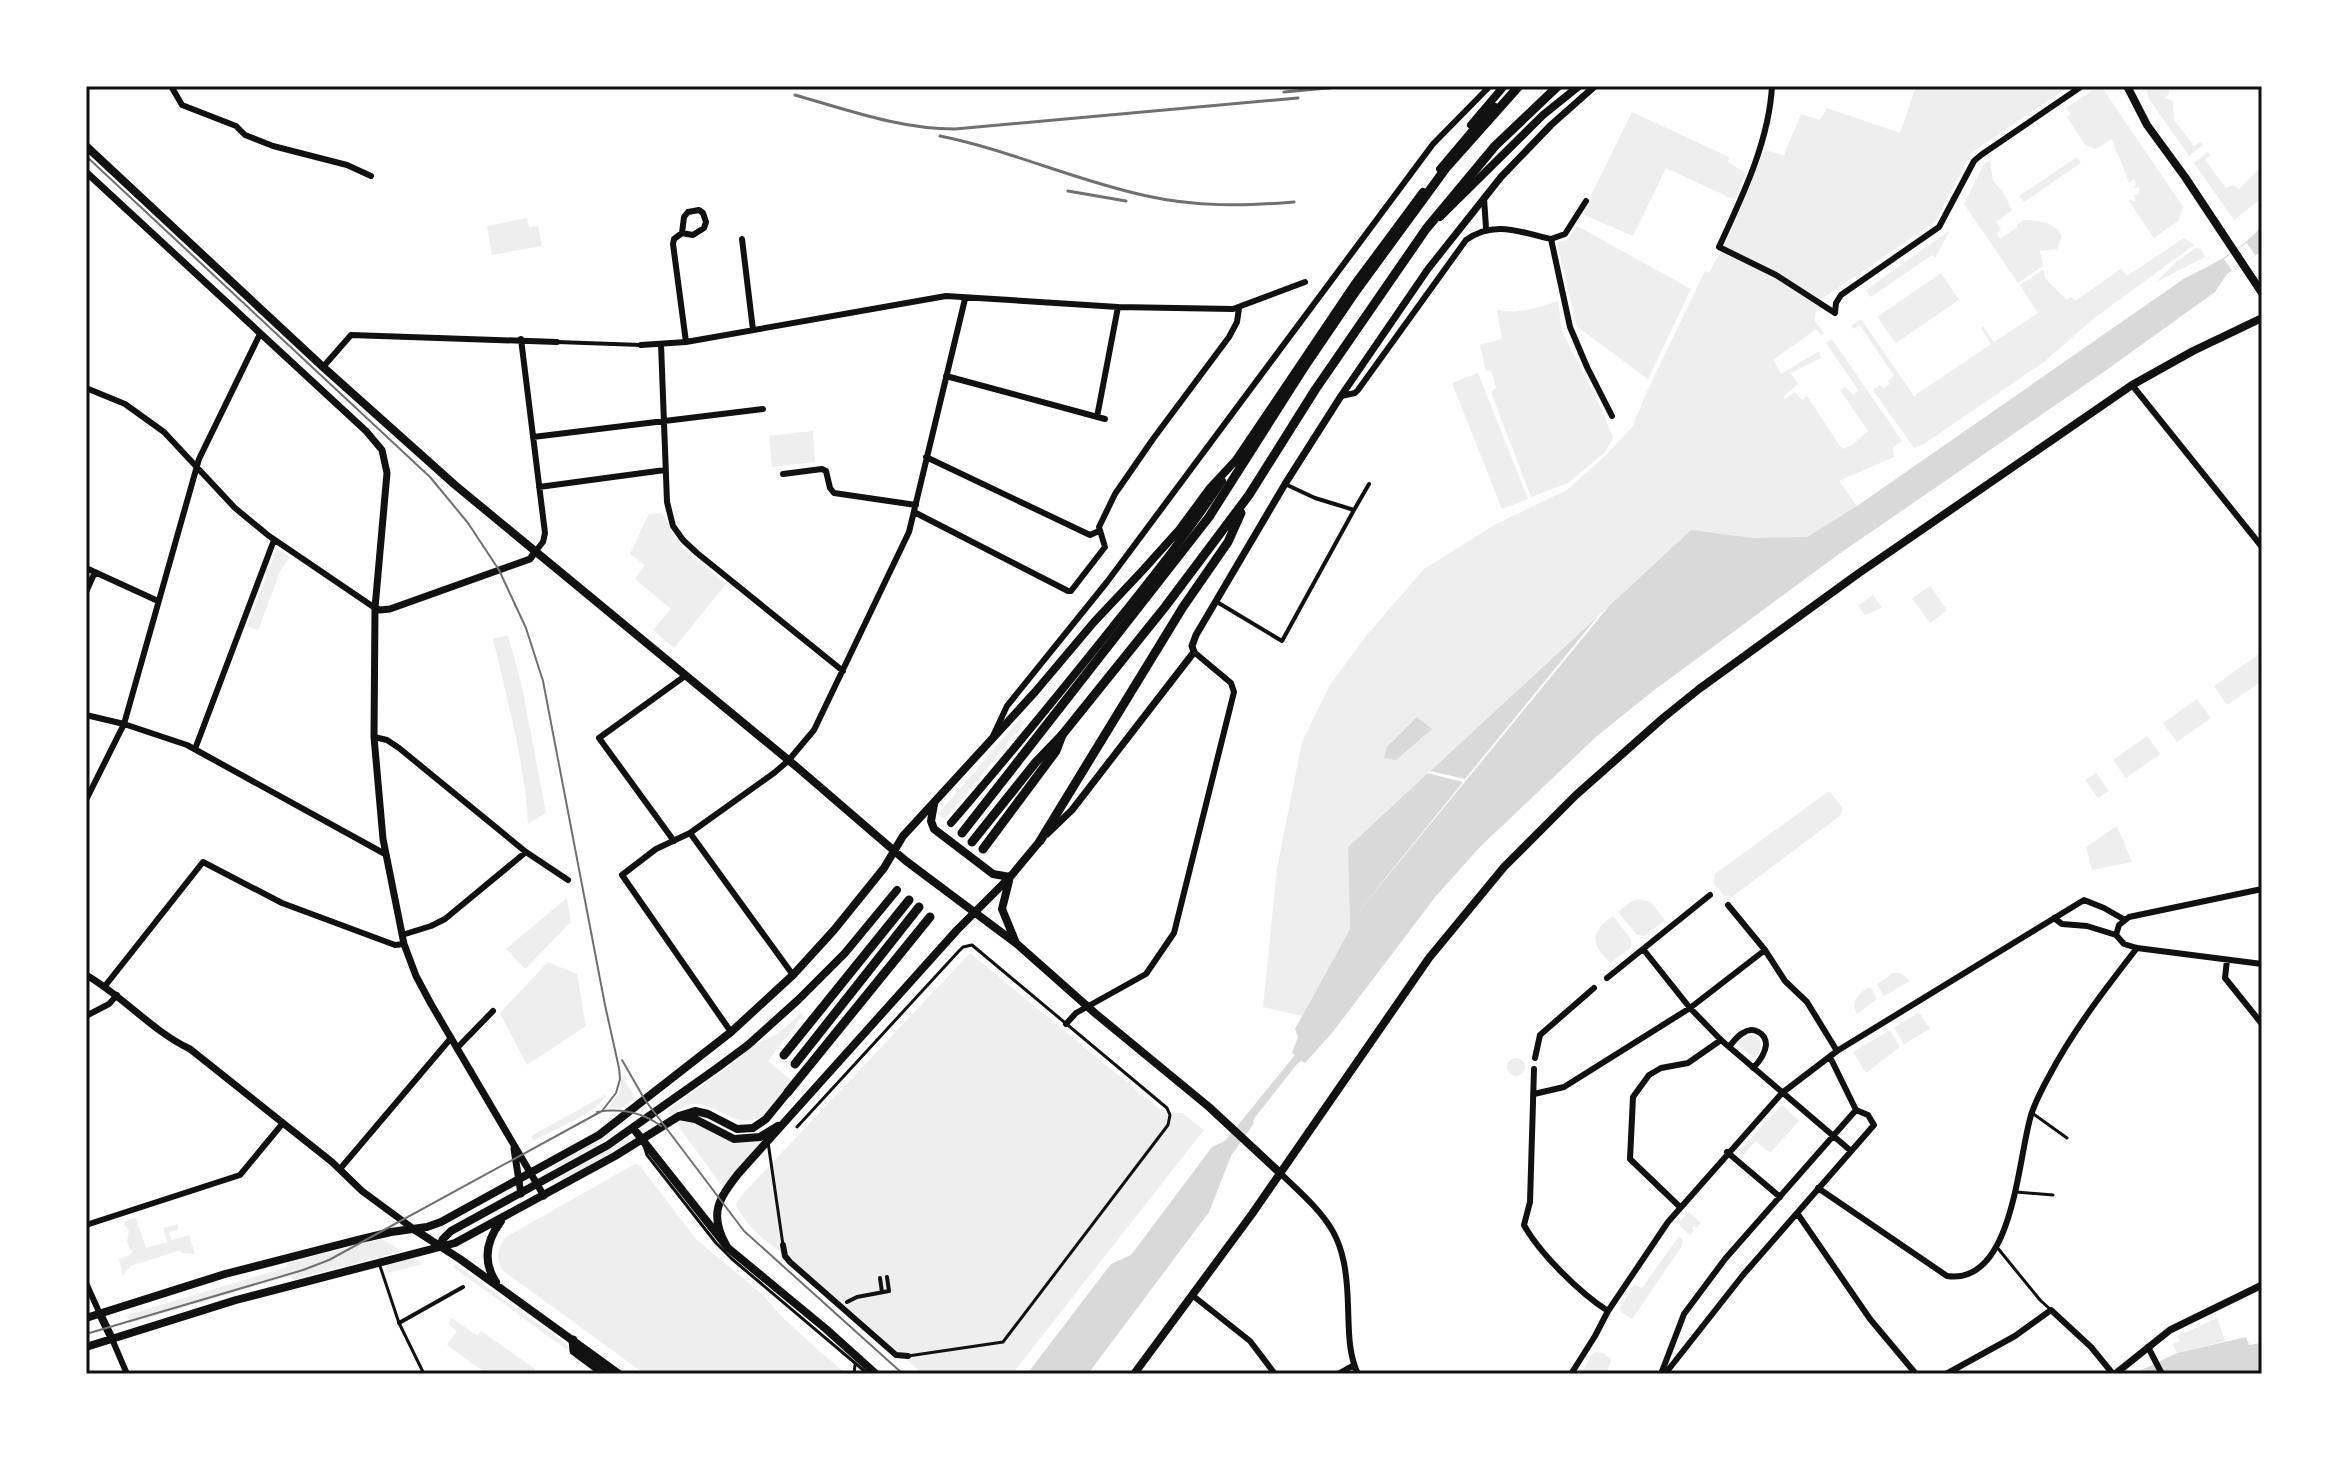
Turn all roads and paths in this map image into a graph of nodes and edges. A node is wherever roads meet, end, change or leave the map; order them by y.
1 (171, 86) edge
2 (1490, 86) edge
3 (1519, 86) edge
4 (1558, 86) edge
5 (1579, 86) edge
6 (1595, 86) edge
7 (1772, 86) edge
8 (2082, 86) edge
9 (2127, 86) edge
10 (1508, 90) edge
11 (86, 146) edge
12 (86, 172) edge
13 (371, 176) dead end
14 (1484, 198) junction
15 (1586, 201) dead end
16 (1486, 228) junction
17 (1426, 229) junction
18 (682, 233) junction
19 (742, 239) dead end
20 (1551, 239) junction
21 (1305, 282) dead end
22 (2260, 290) edge
23 (965, 299) junction
24 (1118, 307) junction
25 (1239, 308) junction
26 (2262, 318) edge
27 (753, 330) junction
28 (260, 334) junction
29 (521, 339) junction
30 (557, 342) joint
31 (686, 342) junction
32 (661, 344) junction
33 (641, 345) joint
34 (323, 367) junction
35 (946, 376) junction
36 (2132, 385) junction
37 (86, 388) edge
38 (1341, 396) junction
39 (763, 409) dead end
40 (1612, 416) dead end
41 (664, 420) junction
42 (533, 437) junction
43 (926, 457) junction
44 (1237, 459) junction
45 (196, 467) junction
46 (665, 470) junction
47 (783, 474) dead end
48 (1285, 484) junction
49 (1369, 484) dead end
50 (539, 487) junction
51 (1249, 495) junction
52 (915, 508) junction
53 (1354, 510) junction
54 (1099, 531) junction
55 (274, 540) junction
56 (2262, 547) edge
57 (535, 552) junction
58 (86, 568) edge
59 (95, 572) junction
60 (86, 592) edge
61 (158, 601) junction
62 (1217, 602) junction
63 (375, 608) junction
64 (1194, 652) junction
65 (843, 671) junction
66 (685, 676) junction
67 (86, 716) edge
68 (124, 724) junction
69 (1062, 735) junction
70 (993, 736) junction
71 (374, 737) junction
72 (195, 749) junction
73 (788, 761) junction
74 (86, 800) edge
75 (934, 804) junction
76 (951, 823) dead end
77 (690, 833) junction
78 (962, 833) dead end
79 (674, 841) junction
80 (1040, 841) junction
81 (972, 842) dead end
82 (983, 849) dead end
83 (894, 850) junction
84 (526, 852) junction
85 (385, 854) junction
86 (1010, 877) junction
87 (568, 880) dead end
88 (2262, 889) edge
89 (897, 890) dead end
90 (1710, 895) dead end
91 (909, 900) dead end
92 (1728, 905) dead end
93 (919, 907) dead end
94 (975, 914) junction
95 (930, 917) dead end
96 (2054, 918) junction
97 (2125, 920) junction
98 (402, 935) junction
99 (2116, 935) junction
100 (404, 944) junction
101 (1017, 944) junction
102 (2137, 948) junction
103 (1643, 949) junction
104 (1765, 950) junction
105 (2227, 960) junction
106 (2262, 964) edge
107 (86, 975) edge
108 (793, 975) junction
109 (1607, 978) dead end
110 (105, 986) junction
111 (1594, 988) dead end
112 (117, 995) junction
113 (1088, 1008) junction
114 (1690, 1008) junction
115 (493, 1011) dead end
116 (86, 1016) edge
117 (1066, 1024) junction
118 (2262, 1024) edge
119 (731, 1032) junction
120 (451, 1038) junction
121 (1721, 1040) junction
122 (1729, 1047) junction
123 (457, 1048) junction
124 (1837, 1051) junction
125 (784, 1055) dead end
126 (1830, 1057) junction
127 (1535, 1058) dead end
128 (795, 1064) dead end
129 (1753, 1068) junction
130 (1534, 1069) dead end
131 (788, 1092) joint
132 (1782, 1093) junction
133 (1534, 1094) junction
134 (1856, 1110) junction
135 (2032, 1113) junction
136 (679, 1116) junction
137 (618, 1122) junction
138 (283, 1123) junction
139 (781, 1125) junction
140 (797, 1127) dead end
141 (633, 1128) junction
142 (1833, 1137) junction
143 (2067, 1138) dead end
144 (642, 1139) junction
145 (511, 1140) junction
146 (768, 1142) junction
147 (1851, 1151) junction
148 (1727, 1152) junction
149 (340, 1169) junction
150 (530, 1173) junction
151 (1280, 1173) junction
152 (519, 1179) junction
153 (537, 1185) junction
154 (1818, 1188) junction
155 (2016, 1192) junction
156 (521, 1194) junction
157 (2053, 1195) dead end
158 (544, 1196) junction
159 (1780, 1197) junction
160 (1680, 1207) junction
161 (1797, 1213) junction
162 (504, 1218) junction
163 (86, 1225) edge
164 (415, 1230) junction
165 (726, 1245) junction
166 (783, 1245) joint
167 (1996, 1245) junction
168 (439, 1247) junction
169 (379, 1262) junction
170 (884, 1277) dead end
171 (86, 1283) edge
172 (2262, 1285) edge
173 (463, 1287) dead end
174 (501, 1289) junction
175 (1192, 1295) junction
176 (847, 1302) dead end
177 (2051, 1310) junction
178 (1608, 1311) junction
179 (100, 1314) junction
180 (86, 1318) edge
181 (399, 1323) junction
182 (112, 1339) junction
183 (573, 1340) junction
184 (86, 1347) edge
185 (2148, 1347) junction
186 (908, 1356) joint
187 (854, 1358) junction
188 (1354, 1365) junction
189 (127, 1374) edge
190 (424, 1374) edge
191 (605, 1374) edge
192 (619, 1374) edge
193 (854, 1374) edge
194 (868, 1374) edge
195 (876, 1374) edge
196 (1134, 1374) edge
197 (1275, 1374) edge
198 (1338, 1374) edge
199 (1358, 1374) edge
200 (1571, 1374) edge
201 (1663, 1374) edge
202 (1916, 1374) edge
203 (1946, 1374) edge
204 (2114, 1374) edge
205 (2162, 1374) edge

1 - 13 street
2 - 70 street
3 - 10 main road
4 - 17 main road
5 - 17 main road
6 - 14 street
7 - 8 street
9 - 22 main road
10 - 44 main road
10 - 78 main road
11 - 34 main road
12 - 28 street
14 - 16 street
14 - 38 street
15 - 20 street
16 - 20 street
16 - 38 street
17 - 51 main road
18 - 18 street
18 - 31 street
19 - 27 street
20 - 40 street
21 - 25 street
23 - 24 street
23 - 27 street
23 - 35 street
24 - 25 street
24 - 35 street
25 - 54 street
26 - 36 main road
27 - 31 street
28 - 45 street
28 - 63 street
29 - 30 street
29 - 34 street
29 - 42 street
30 - 33 street
31 - 32 street
32 - 33 street
32 - 41 street
34 - 57 main road
35 - 43 street
36 - 56 street
36 - 151 main road
37 - 45 street
38 - 48 street
39 - 41 street
41 - 42 street
41 - 46 street
42 - 50 street
43 - 52 street
43 - 54 street
44 - 70 main road
44 - 76 main road
45 - 55 street
45 - 61 street
46 - 50 street
46 - 65 street
47 - 52 street
48 - 53 street
48 - 62 street
49 - 53 street
50 - 57 street
51 - 69 main road
51 - 80 main road
52 - 54 street
52 - 65 street
53 - 62 street
55 - 63 street
55 - 72 street
57 - 63 street
57 - 66 main road
58 - 59 street
59 - 60 street
59 - 61 street
61 - 68 street
62 - 64 street
63 - 71 street
64 - 80 street
64 - 113 street
65 - 73 street
66 - 73 main road
66 - 79 street
67 - 68 street
68 - 72 street
68 - 74 street
69 - 81 main road
69 - 82 main road
70 - 75 main road
71 - 84 street
71 - 85 street
72 - 85 street
73 - 77 street
73 - 83 main road
75 - 83 main road
75 - 86 main road
77 - 79 street
77 - 108 street
79 - 119 street
80 - 86 main road
83 - 94 main road
83 - 108 main road
84 - 87 street
84 - 98 street
85 - 98 street
86 - 94 main road
86 - 101 main road
88 - 97 street
89 - 141 main road
90 - 103 street
91 - 125 main road
92 - 104 street
93 - 128 main road
94 - 101 main road
94 - 139 main road
95 - 131 main road
96 - 97 street
96 - 99 street
96 - 124 street
97 - 99 street
98 - 100 street
99 - 102 street
100 - 110 street
100 - 120 street
101 - 113 main road
102 - 105 street
102 - 135 street
103 - 109 street
103 - 114 street
104 - 114 street
104 - 124 street
105 - 106 street
105 - 118 street
107 - 110 street
108 - 119 main road
110 - 112 street
111 - 127 street
112 - 116 street
112 - 138 street
113 - 117 street
113 - 151 main road
114 - 121 street
114 - 133 street
115 - 123 street
117 - 140 lane
117 - 186 lane
119 - 137 main road
120 - 123 street
120 - 149 street
121 - 122 street
121 - 160 street
122 - 129 street
122 - 129 street
123 - 145 street
124 - 126 street
126 - 132 street
126 - 134 street
129 - 132 street
130 - 133 street
131 - 136 main road
132 - 142 street
132 - 148 street
133 - 178 street
134 - 142 street
134 - 147 street
135 - 143 lane
135 - 155 street
136 - 139 main road
136 - 144 main road
137 - 141 main road
137 - 150 main road
138 - 149 street
138 - 163 street
139 - 146 main road
141 - 144 main road
141 - 153 main road
142 - 147 street
142 - 159 street
144 - 158 main road
144 - 165 main road
144 - 187 lane
145 - 150 street
145 - 152 street
146 - 165 main road
146 - 166 lane
147 - 154 street
148 - 159 street
148 - 160 street
149 - 164 street
150 - 152 main road
150 - 153 street
151 - 175 main road
151 - 188 street
152 - 156 street
152 - 164 main road
153 - 156 main road
153 - 158 street
154 - 161 street
154 - 167 street
155 - 157 lane
155 - 167 street
156 - 168 main road
158 - 162 main road
159 - 201 street
160 - 178 street
161 - 201 street
161 - 202 street
162 - 168 main road
162 - 174 main road
164 - 168 main road
164 - 179 main road
165 - 187 main road
166 - 186 street
167 - 177 lane
168 - 169 main road
168 - 174 main road
169 - 181 lane
169 - 182 main road
170 - 176 street
171 - 179 street
172 - 185 street
173 - 181 street
174 - 183 main road
175 - 196 main road
175 - 197 street
177 - 203 street
177 - 204 street
178 - 200 street
179 - 180 main road
179 - 182 main road
181 - 190 lane
182 - 184 main road
182 - 189 street
183 - 191 main road
183 - 192 main road
185 - 204 street
185 - 205 street
187 - 193 lane
187 - 194 lane
187 - 195 main road
188 - 198 street
188 - 199 street

